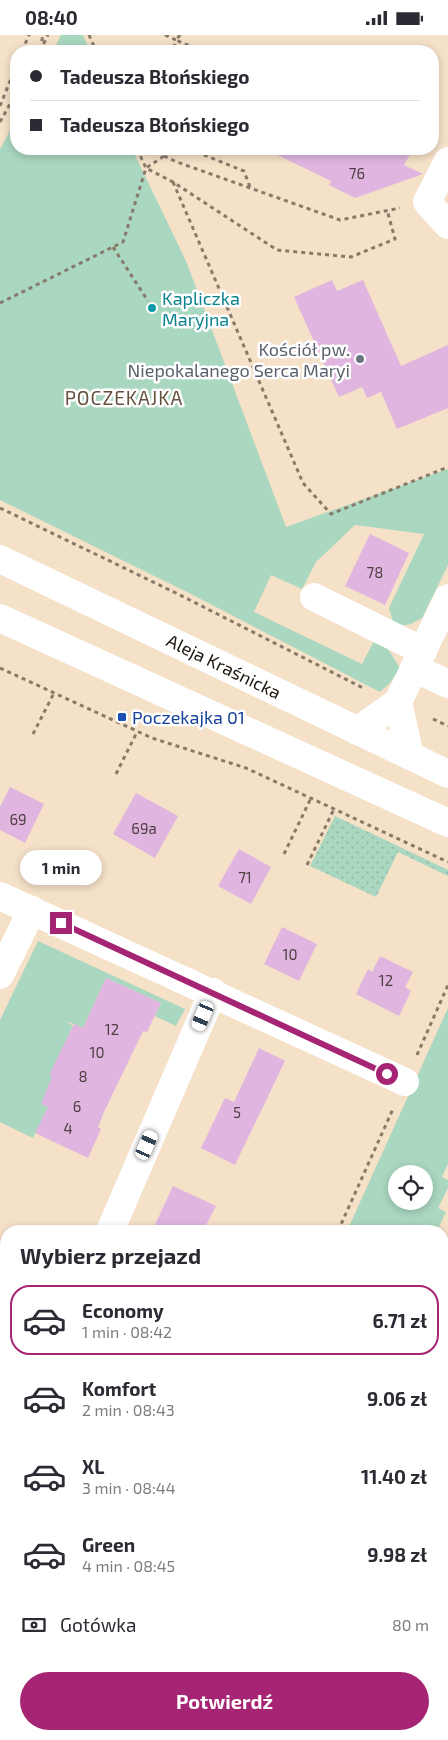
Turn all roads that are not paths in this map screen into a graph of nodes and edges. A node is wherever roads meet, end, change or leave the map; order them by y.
1 (448, 161) edge
2 (448, 225) edge
3 (0, 559) edge
4 (314, 597) dead end
5 (448, 598) edge
6 (0, 618) edge
7 (418, 659) junction
8 (448, 684) edge
9 (398, 702) junction
10 (357, 731) junction
11 (410, 756) junction
12 (448, 774) edge
13 (448, 823) edge
14 (0, 895) edge
15 (32, 910) junction
16 (0, 975) edge
17 (214, 992) junction
18 (405, 1082) dead end
19 (113, 1225) edge

1 - 2 main road
3 - 10 main road, Aleja Kraśnicka
4 - 7 main road
5 - 7 main road
6 - 13 main road
7 - 8 main road
7 - 9 main road
9 - 10 main road
9 - 11 main road
10 - 11 main road, Aleja Kraśnicka
11 - 12 main road, Aleja Kraśnicka
14 - 15 main road
15 - 16 main road
15 - 17 main road
17 - 18 main road
17 - 19 main road

